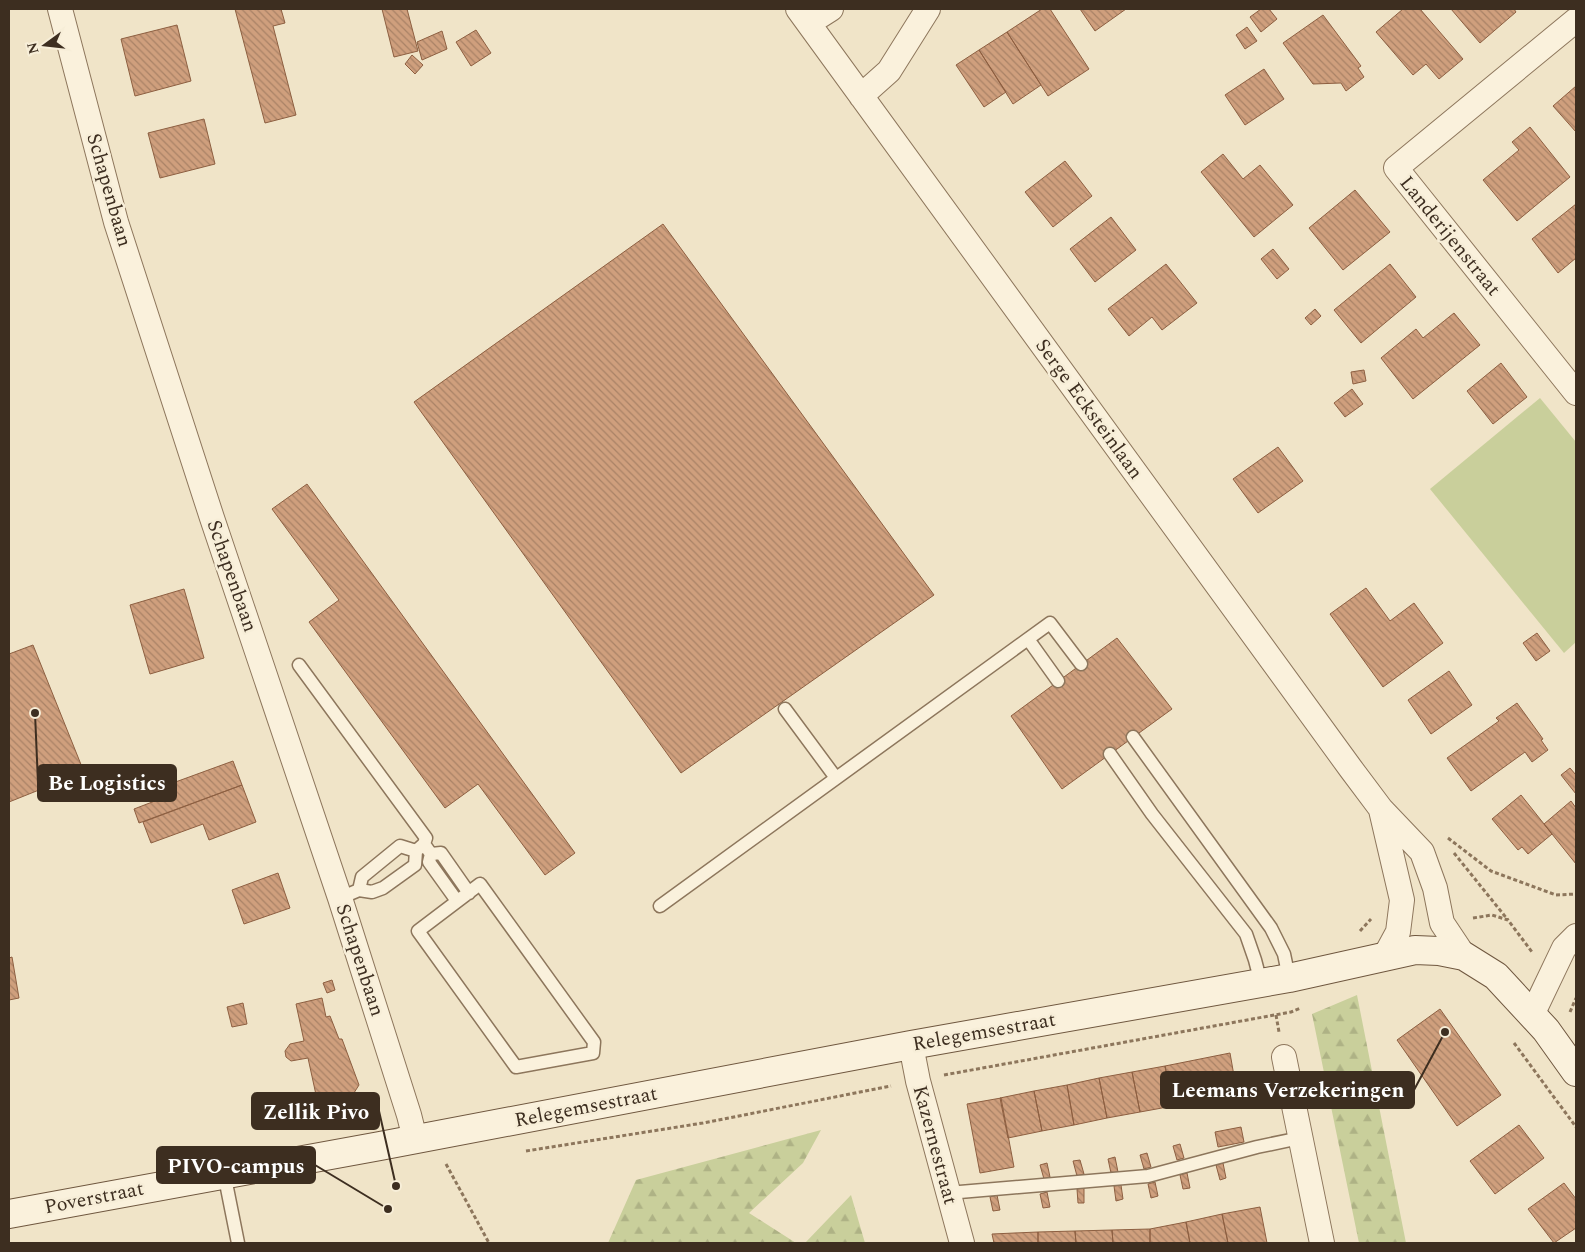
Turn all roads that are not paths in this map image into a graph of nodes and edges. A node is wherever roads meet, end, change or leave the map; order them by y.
1 (60, 9) edge
2 (831, 9) edge
3 (928, 9) edge
4 (804, 16) edge
5 (1576, 20) edge
6 (861, 96) junction
7 (1576, 393) edge
8 (1028, 639) junction
9 (1081, 664) dead end
10 (299, 666) dead end
11 (1058, 681) dead end
12 (785, 709) dead end
13 (1134, 736) dead end
14 (1110, 754) dead end
15 (836, 778) junction
16 (1381, 809) junction
17 (424, 850) junction
18 (469, 893) junction
19 (350, 894) junction
20 (457, 902) junction
21 (660, 906) dead end
22 (1576, 936) edge
23 (1384, 956) junction
24 (1464, 956) junction
25 (1289, 978) junction
26 (1261, 983) junction
27 (1539, 1022) junction
28 (911, 1046) junction
29 (1284, 1057) dead end
30 (1576, 1072) edge
31 (1300, 1138) junction
32 (415, 1139) junction
33 (224, 1174) junction
34 (948, 1193) junction
35 (9, 1214) edge
36 (238, 1243) edge
37 (962, 1243) edge
38 (1322, 1243) edge

1 - 19 street, Schapenbaan
2 - 4 street
3 - 6 street
4 - 6 street, Serge Ecksteinlaan
5 - 7 street, Landerijenstraat
6 - 16 street, Serge Ecksteinlaan
8 - 9 lane
8 - 11 lane
8 - 15 lane
10 - 17 lane
12 - 15 lane
13 - 25 lane
14 - 26 lane
15 - 21 lane
16 - 23 street, Serge Ecksteinlaan
16 - 24 street, Serge Ecksteinlaan
17 - 18 lane
17 - 19 lane
17 - 19 lane
17 - 20 lane
18 - 20 lane
18 - 20 lane
19 - 32 street, Schapenbaan
22 - 27 street
23 - 24 street, Relegemsestraat
23 - 25 street, Relegemsestraat
24 - 27 street, Relegemsestraat
25 - 26 street, Relegemsestraat
26 - 28 street, Relegemsestraat
27 - 30 street, Relegemsestraat
28 - 32 street, Relegemsestraat
28 - 34 street, Kazernestraat
29 - 31 street
31 - 34 lane
31 - 38 street
32 - 33 street, Poverstraat
33 - 35 street, Poverstraat
33 - 36 lane
34 - 37 street, Kazernestraat

